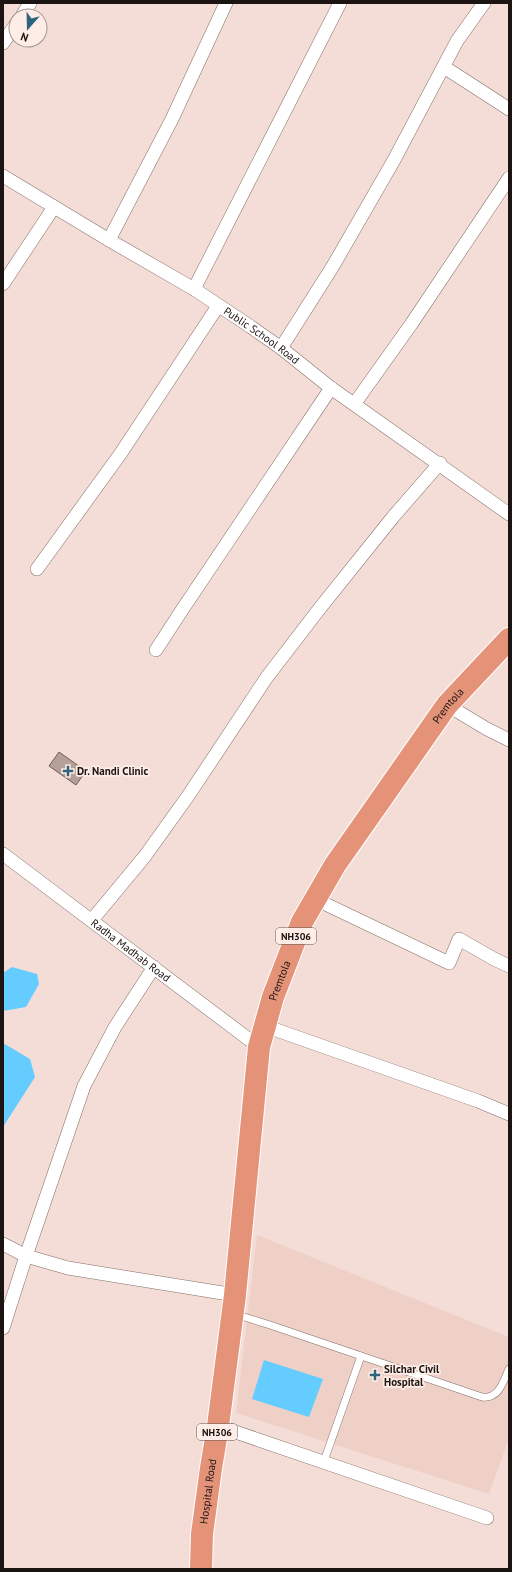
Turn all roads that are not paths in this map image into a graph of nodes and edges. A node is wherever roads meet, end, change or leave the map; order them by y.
1 (226, 3) edge
2 (340, 3) edge
3 (484, 3) edge
4 (444, 67) junction
5 (509, 109) edge
6 (3, 176) edge
7 (509, 178) edge
8 (54, 206) junction
9 (109, 240) junction
10 (3, 284) edge
11 (194, 289) junction
12 (218, 306) junction
13 (281, 348) junction
14 (331, 388) junction
15 (355, 403) junction
16 (440, 463) junction
17 (509, 514) edge
18 (37, 569) dead end
19 (509, 639) edge
20 (156, 650) dead end
21 (447, 705) junction
22 (509, 740) edge
23 (3, 854) edge
24 (315, 899) junction
25 (92, 920) junction
26 (509, 966) edge
27 (154, 967) junction
28 (265, 1026) junction
29 (259, 1046) junction
30 (509, 1114) edge
31 (3, 1244) edge
32 (26, 1256) junction
33 (234, 1304) junction
34 (3, 1328) edge
35 (362, 1356) junction
36 (509, 1369) edge
37 (218, 1426) junction
38 (324, 1461) junction
39 (486, 1518) dead end
40 (201, 1569) edge

1 - 9 street
2 - 11 street
3 - 4 street
4 - 5 street
4 - 13 street
6 - 8 street, Public School Road
7 - 15 street
8 - 9 street, Public School Road
8 - 10 street
9 - 11 street, Public School Road
11 - 12 street, Public School Road
12 - 13 street, Public School Road
12 - 18 street
13 - 14 street, Public School Road
14 - 15 street, Public School Road
14 - 20 street
15 - 16 street, Public School Road
16 - 17 street, Public School Road
16 - 25 street
19 - 21 highway, Premtola / NH306
21 - 22 street
21 - 24 highway, Premtola / NH306
23 - 25 street, Radha Madhab Road
24 - 26 street
24 - 28 highway, Premtola / NH306
25 - 27 street, Radha Madhab Road
27 - 29 street, Radha Madhab Road
27 - 32 street
28 - 29 highway, Premtola / NH306
28 - 30 street
29 - 33 highway, Premtola / NH306
31 - 32 street
32 - 33 street
32 - 34 street
33 - 35 lane
33 - 37 highway, Hospital Road / NH306
35 - 36 lane
35 - 38 lane
37 - 38 street
37 - 40 highway, Hospital Road / NH306
38 - 39 street

